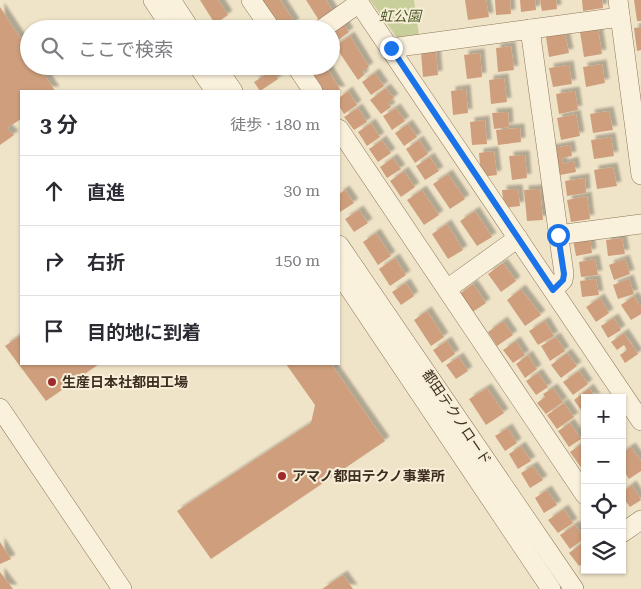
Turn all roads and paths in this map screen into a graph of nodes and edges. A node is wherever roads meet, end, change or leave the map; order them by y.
1 (153, 0) edge
2 (171, 0) edge
3 (251, 0) edge
4 (358, 2) edge
5 (619, 8) edge
6 (166, 20) edge
7 (184, 20) edge
8 (265, 20) edge
9 (334, 20) edge
10 (530, 28) junction
11 (391, 48) junction
12 (204, 75) edge
13 (222, 75) edge
14 (302, 75) edge
15 (214, 90) edge
16 (232, 90) edge
17 (312, 90) edge
18 (340, 130) edge
19 (639, 144) edge
20 (641, 175) edge
21 (641, 224) edge
22 (558, 235) junction
23 (518, 238) junction
24 (340, 246) edge
25 (340, 274) edge
26 (447, 289) junction
27 (553, 290) junction
28 (0, 408) edge
29 (641, 421) edge
30 (581, 489) edge
31 (641, 520) edge
32 (626, 530) edge
33 (122, 589) edge
34 (550, 589) edge
35 (574, 589) edge

1 - 6 street
2 - 7 street
3 - 8 street
4 - 9 street
4 - 11 street
5 - 10 street
5 - 19 street
10 - 11 street
10 - 22 street
11 - 23 street
12 - 15 street
13 - 16 street
14 - 17 street
18 - 26 street
19 - 20 street
21 - 22 street
22 - 27 street
23 - 26 street
23 - 27 street
24 - 35 street, 都田テクノロード
25 - 34 street, 都田テクノロード
26 - 30 street
27 - 29 street
28 - 33 street
31 - 32 street

